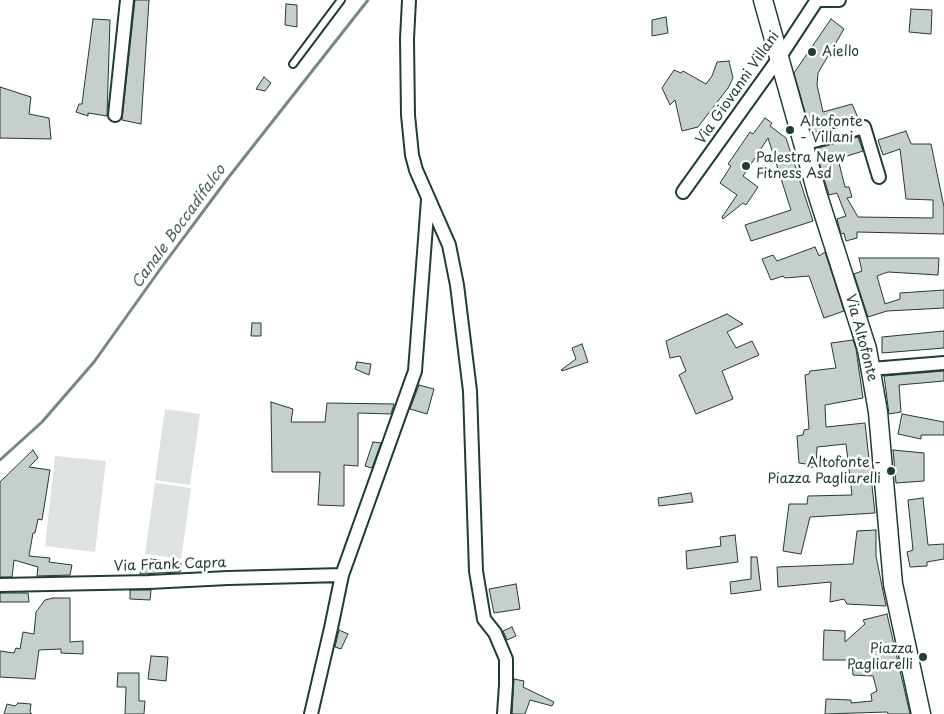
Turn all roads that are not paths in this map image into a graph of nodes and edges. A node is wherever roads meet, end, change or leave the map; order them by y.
1 (127, 0) edge
2 (341, 0) edge
3 (409, 0) edge
4 (763, 0) edge
5 (817, 0) edge
6 (838, 0) edge
7 (779, 58) junction
8 (293, 64) dead end
9 (115, 115) dead end
10 (803, 144) junction
11 (879, 177) dead end
12 (683, 192) dead end
13 (428, 200) junction
14 (944, 363) edge
15 (871, 369) junction
16 (342, 575) junction
17 (0, 584) edge
18 (311, 714) edge
19 (504, 714) edge
20 (921, 714) edge

1 - 9 street
2 - 8 lane
3 - 13 street
4 - 7 street, Via Altofonte
5 - 6 street
5 - 7 street, Via Giovanni Villani
7 - 10 street, Via Altofonte
7 - 12 street, Via Giovanni Villani
10 - 11 street
10 - 15 street, Via Altofonte
13 - 16 street
13 - 19 street
14 - 15 street
15 - 20 street, Via Altofonte
16 - 17 street, Via Frank Capra
16 - 18 street

